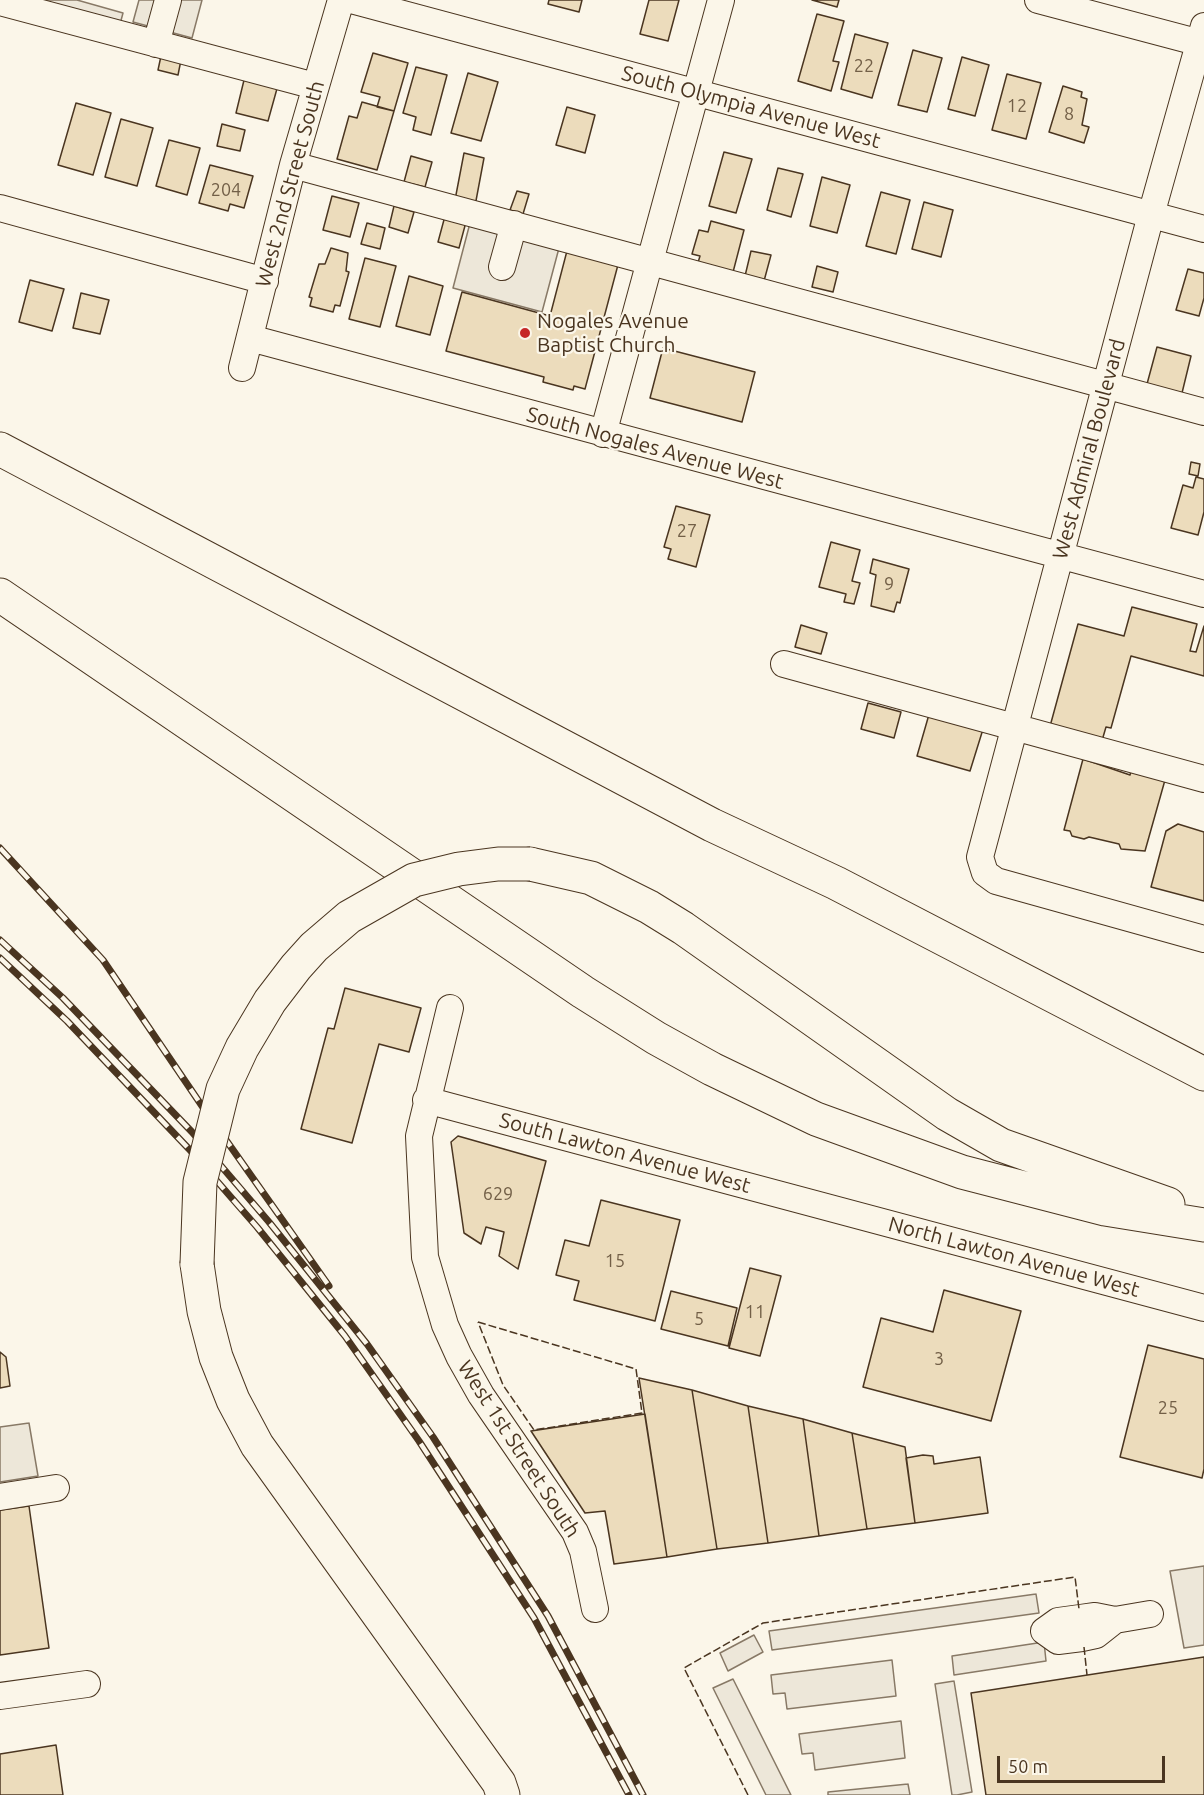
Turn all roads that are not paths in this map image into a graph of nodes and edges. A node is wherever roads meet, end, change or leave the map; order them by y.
1 (168, 0) edge
2 (341, 0) edge
3 (351, 0) edge
4 (721, 0) edge
5 (1038, 0) edge
6 (0, 2) edge
7 (1202, 38) edge
8 (156, 44) junction
9 (315, 86) junction
10 (697, 92) junction
11 (293, 165) junction
12 (0, 208) edge
13 (1150, 215) junction
14 (514, 224) junction
15 (1204, 229) edge
16 (650, 260) junction
17 (502, 267) dead end
18 (265, 281) junction
19 (250, 338) junction
20 (242, 368) dead end
21 (1106, 386) junction
22 (1204, 412) edge
23 (603, 434) junction
24 (0, 449) edge
25 (1061, 556) junction
26 (1204, 594) edge
27 (0, 596) edge
28 (784, 664) dead end
29 (1016, 727) junction
30 (1204, 778) edge
31 (1204, 939) edge
32 (450, 1008) dead end
33 (1204, 1074) edge
34 (426, 1100) junction
35 (824, 1206) joint
36 (1204, 1216) edge
37 (1204, 1225) edge
38 (1204, 1308) edge
39 (56, 1488) dead end
40 (0, 1497) edge
41 (595, 1609) dead end
42 (1150, 1614) dead end
43 (1115, 1620) dead end
44 (87, 1684) dead end
45 (0, 1696) edge
46 (502, 1795) edge

1 - 8 street
2 - 9 street, West 2nd Street South
3 - 10 street, South Olympia Avenue West
4 - 10 street
5 - 7 street
6 - 8 street
7 - 13 street, West Admiral Boulevard
8 - 9 street
9 - 11 street, West 2nd Street South
10 - 13 street, South Olympia Avenue West
10 - 16 street
11 - 14 street
11 - 18 street, West 2nd Street South
12 - 18 street
13 - 15 street, South Olympia Avenue West
13 - 21 street, West Admiral Boulevard
14 - 16 street
14 - 17 street
16 - 21 street
16 - 23 street
18 - 19 street, West 2nd Street South
19 - 20 street, West 2nd Street South
19 - 23 street, South Nogales Avenue West
21 - 22 street
21 - 25 street, West Admiral Boulevard
23 - 25 street, South Nogales Avenue West
24 - 33 highway
25 - 26 street, South Nogales Avenue West
25 - 29 street, West Admiral Boulevard
27 - 37 highway
28 - 29 street
29 - 30 street
29 - 31 street, West Admiral Boulevard
32 - 34 street, West 1st Street South
34 - 35 street, South Lawton Avenue West
34 - 41 street, West 1st Street South
35 - 38 street, North Lawton Avenue West
36 - 46 highway, bridge
39 - 40 street
42 - 43 street
44 - 45 street

